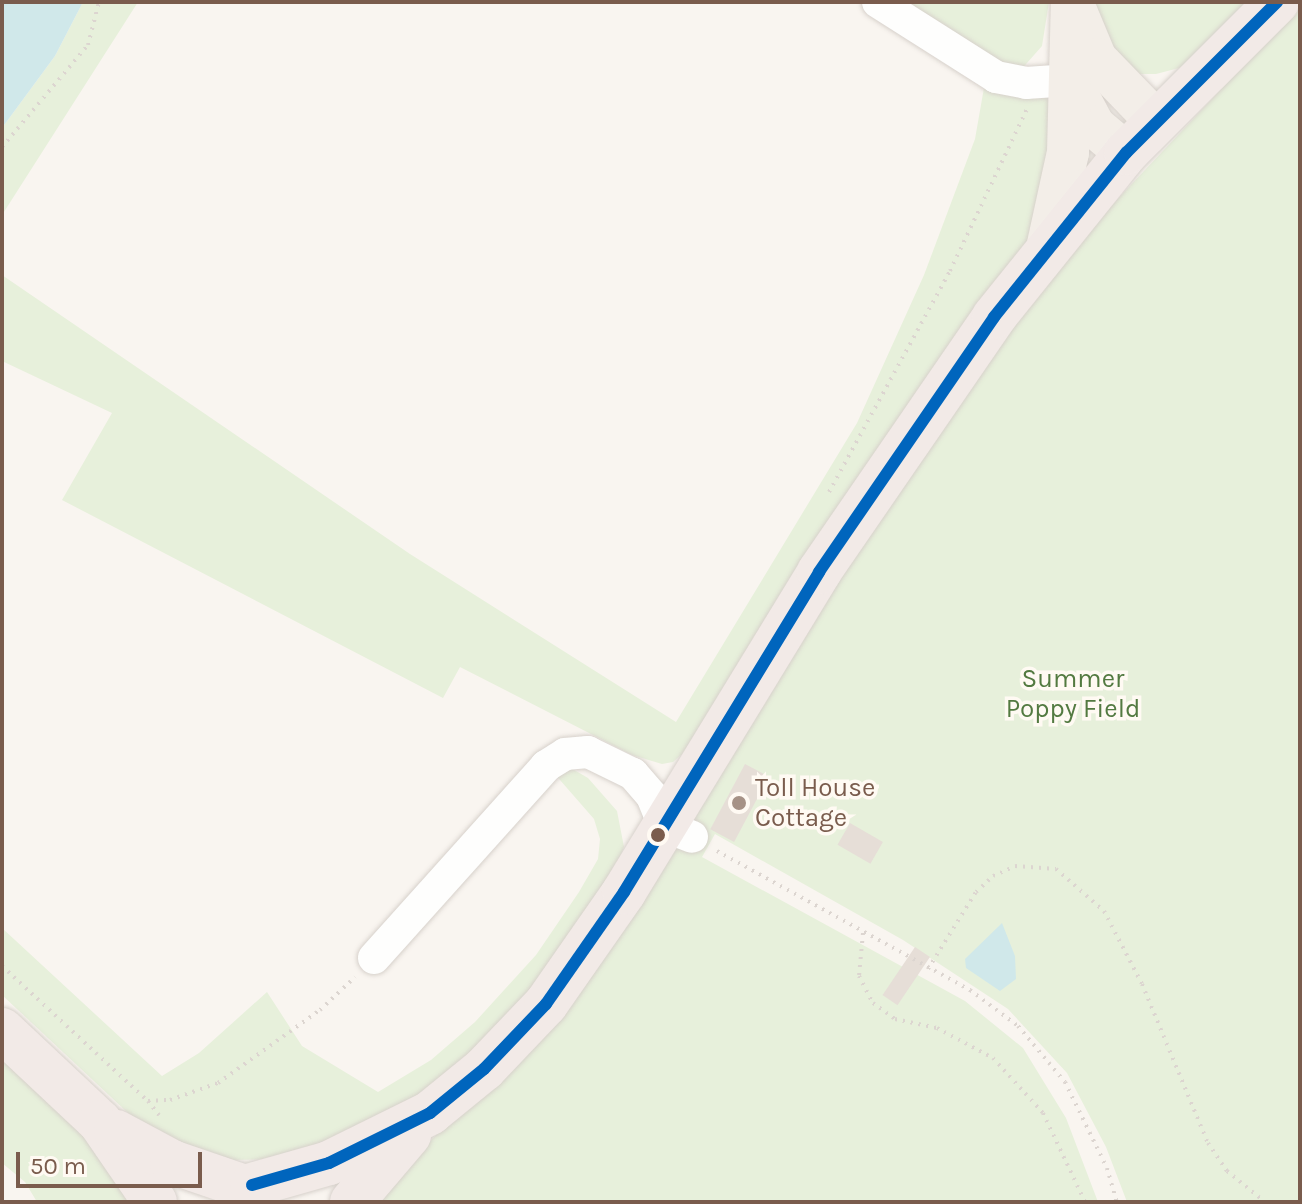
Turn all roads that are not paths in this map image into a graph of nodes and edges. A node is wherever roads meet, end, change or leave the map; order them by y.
1 (878, 2) edge
2 (1073, 2) edge
3 (1277, 2) edge
4 (1056, 81) junction
5 (1155, 120) junction
6 (1126, 153) junction
7 (1048, 244) junction
8 (633, 774) junction
9 (695, 775) junction
10 (678, 832) junction
11 (374, 958) road end
12 (2, 1030) edge
13 (430, 1113) junction
14 (100, 1122) junction
15 (230, 1191) edge
16 (155, 1202) edge
17 (291, 1202) edge
18 (352, 1202) edge

1 - 4 street
2 - 4 main road
2 - 5 main road
3 - 5 highway
4 - 6 main road
4 - 7 main road
5 - 6 highway
6 - 7 highway
7 - 9 highway
8 - 9 street
8 - 10 street
8 - 11 street
9 - 10 highway
10 - 13 highway
12 - 14 highway
13 - 15 highway
13 - 18 highway
14 - 15 highway
14 - 16 highway
15 - 17 highway

